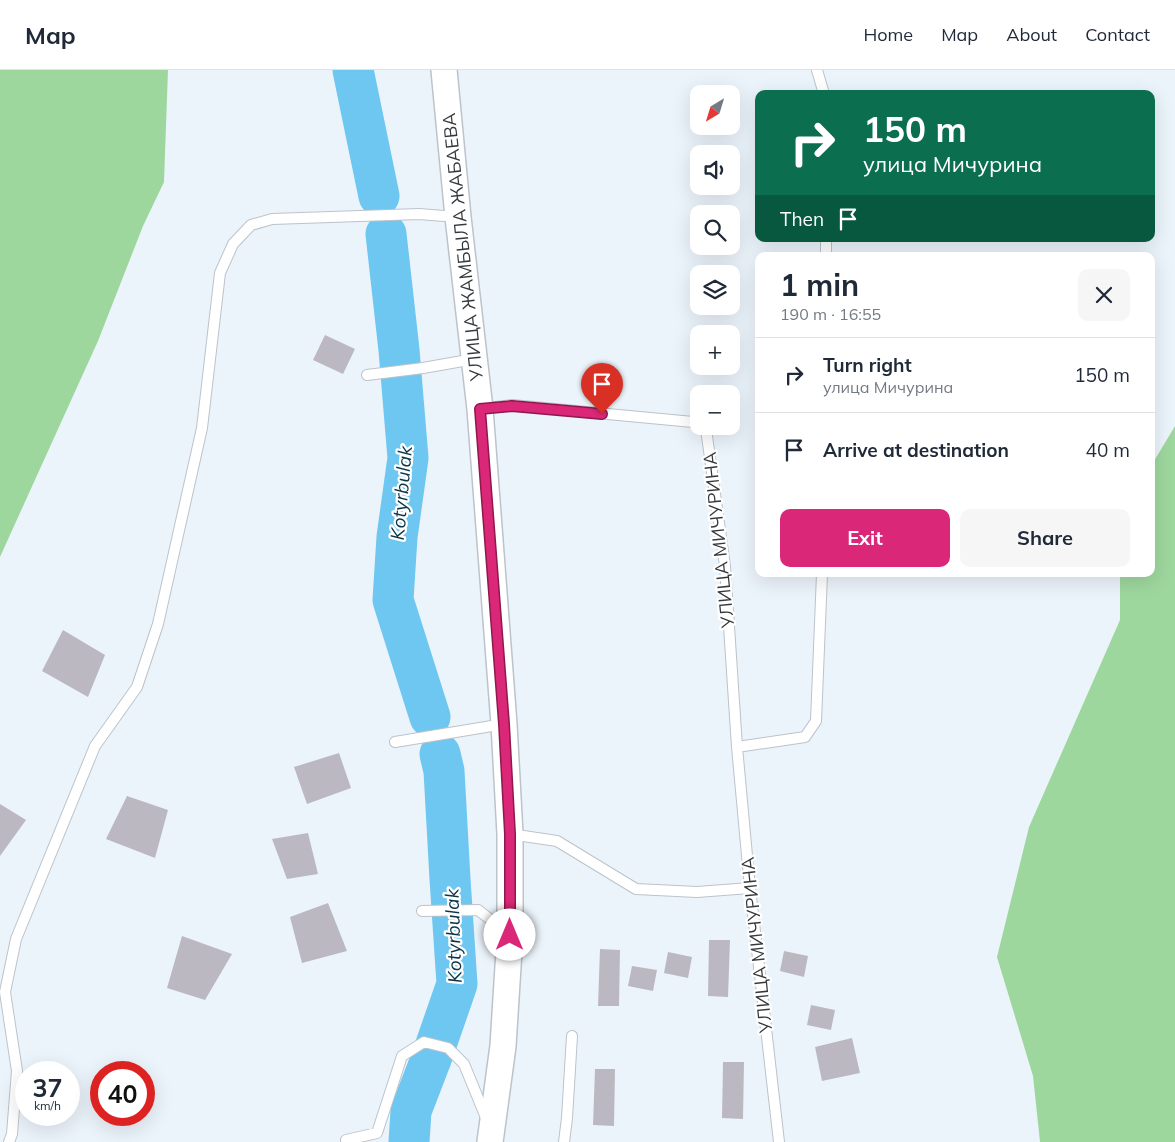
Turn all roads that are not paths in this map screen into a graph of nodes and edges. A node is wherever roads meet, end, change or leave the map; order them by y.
1 (444, 70) edge
2 (817, 70) edge
3 (823, 90) edge
4 (458, 217) junction
5 (474, 359) junction
6 (367, 376) dead end
7 (480, 409) junction
8 (690, 422) edge
9 (707, 435) edge
10 (822, 577) edge
11 (504, 724) junction
12 (395, 742) dead end
13 (737, 747) junction
14 (510, 834) junction
15 (750, 888) junction
16 (422, 911) dead end
17 (510, 935) junction
18 (572, 1036) dead end
19 (491, 1136) edge
20 (346, 1140) dead end
21 (9, 1142) edge
22 (564, 1142) edge
23 (779, 1142) edge

1 - 4 street, УЛИЦА ЖАМБЫЛА ЖАБАЕВА
2 - 3 lane
4 - 5 street, УЛИЦА ЖАМБЫЛА ЖАБАЕВА
4 - 21 lane
5 - 6 lane
5 - 7 street, УЛИЦА ЖАМБЫЛА ЖАБАЕВА
7 - 8 lane, УЛИЦА МИЧУРИНА
7 - 11 street, УЛИЦА ЖАМБЫЛА ЖАБАЕВА
9 - 13 lane, УЛИЦА МИЧУРИНА
10 - 13 lane
11 - 12 lane
11 - 14 street, УЛИЦА ЖАМБЫЛА ЖАБАЕВА
13 - 15 lane, УЛИЦА МИЧУРИНА
14 - 15 lane
14 - 17 street, УЛИЦА ЖАМБЫЛА ЖАБАЕВА
15 - 23 lane, УЛИЦА МИЧУРИНА
16 - 17 lane
17 - 19 street, УЛИЦА ЖАМБЫЛА ЖАБАЕВА
18 - 22 lane
19 - 20 lane

